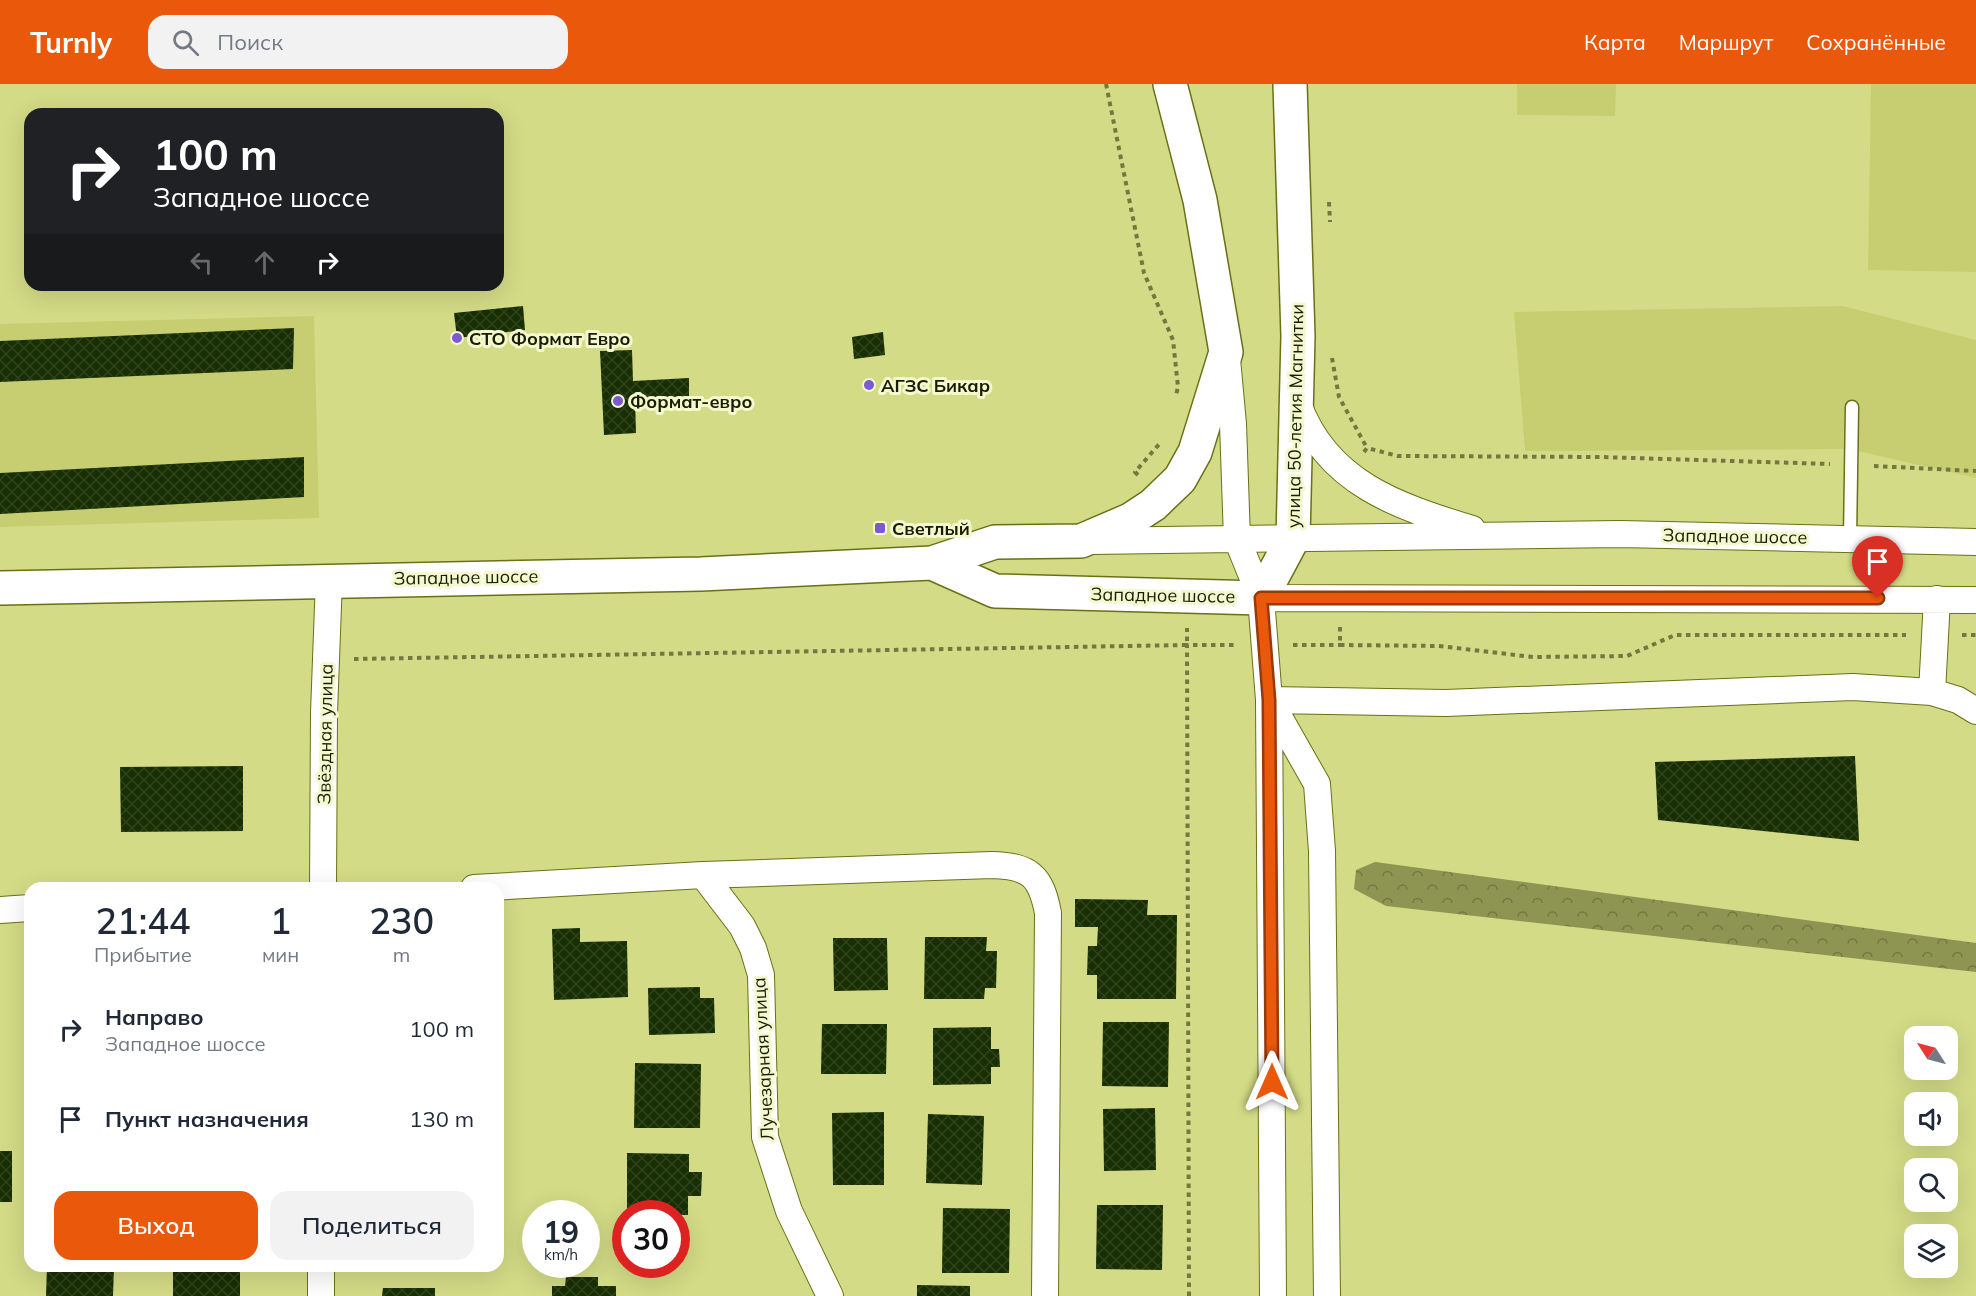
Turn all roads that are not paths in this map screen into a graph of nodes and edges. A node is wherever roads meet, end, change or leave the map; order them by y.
1 (1170, 84) edge
2 (1290, 84) edge
3 (1226, 352) junction
4 (1297, 401) junction
5 (1852, 407) dead end
6 (1495, 536) junction
7 (1293, 538) junction
8 (1237, 539) junction
9 (1850, 539) junction
10 (1081, 541) junction
11 (1976, 542) edge
12 (932, 564) junction
13 (329, 579) junction
14 (0, 588) edge
15 (1261, 598) junction
16 (1937, 599) junction
17 (1976, 600) edge
18 (1932, 692) junction
19 (1269, 700) junction
20 (1976, 711) edge
21 (703, 875) junction
22 (323, 882) edge
23 (504, 886) edge
24 (24, 908) edge
25 (0, 909) edge
26 (321, 1272) edge
27 (321, 1296) edge
28 (830, 1296) edge
29 (1046, 1296) edge
30 (1273, 1296) edge
31 (1327, 1296) edge

1 - 3 main road
2 - 4 main road, улица 50-летия Магнитки
3 - 8 street
3 - 10 main road
4 - 6 street, Западное шоссе
4 - 7 main road, улица 50-летия Магнитки
5 - 9 lane
6 - 7 street, Западное шоссе
6 - 9 street, Западное шоссе
7 - 8 street, Западное шоссе
7 - 15 main road, улица 50-летия Магнитки
8 - 10 street, Западное шоссе
8 - 15 street
9 - 11 street, Западное шоссе
10 - 12 main road, Западное шоссе
12 - 13 main road, Западное шоссе
12 - 15 main road, Западное шоссе
13 - 14 main road, Западное шоссе
13 - 22 street, Звёздная улица
15 - 16 street, Западное шоссе
15 - 19 street
16 - 17 street, Западное шоссе
16 - 18 street
18 - 19 street
18 - 20 street
19 - 30 street
19 - 31 street
21 - 23 street
21 - 28 street, Лучезарная улица
21 - 29 street
24 - 25 street
26 - 27 street

